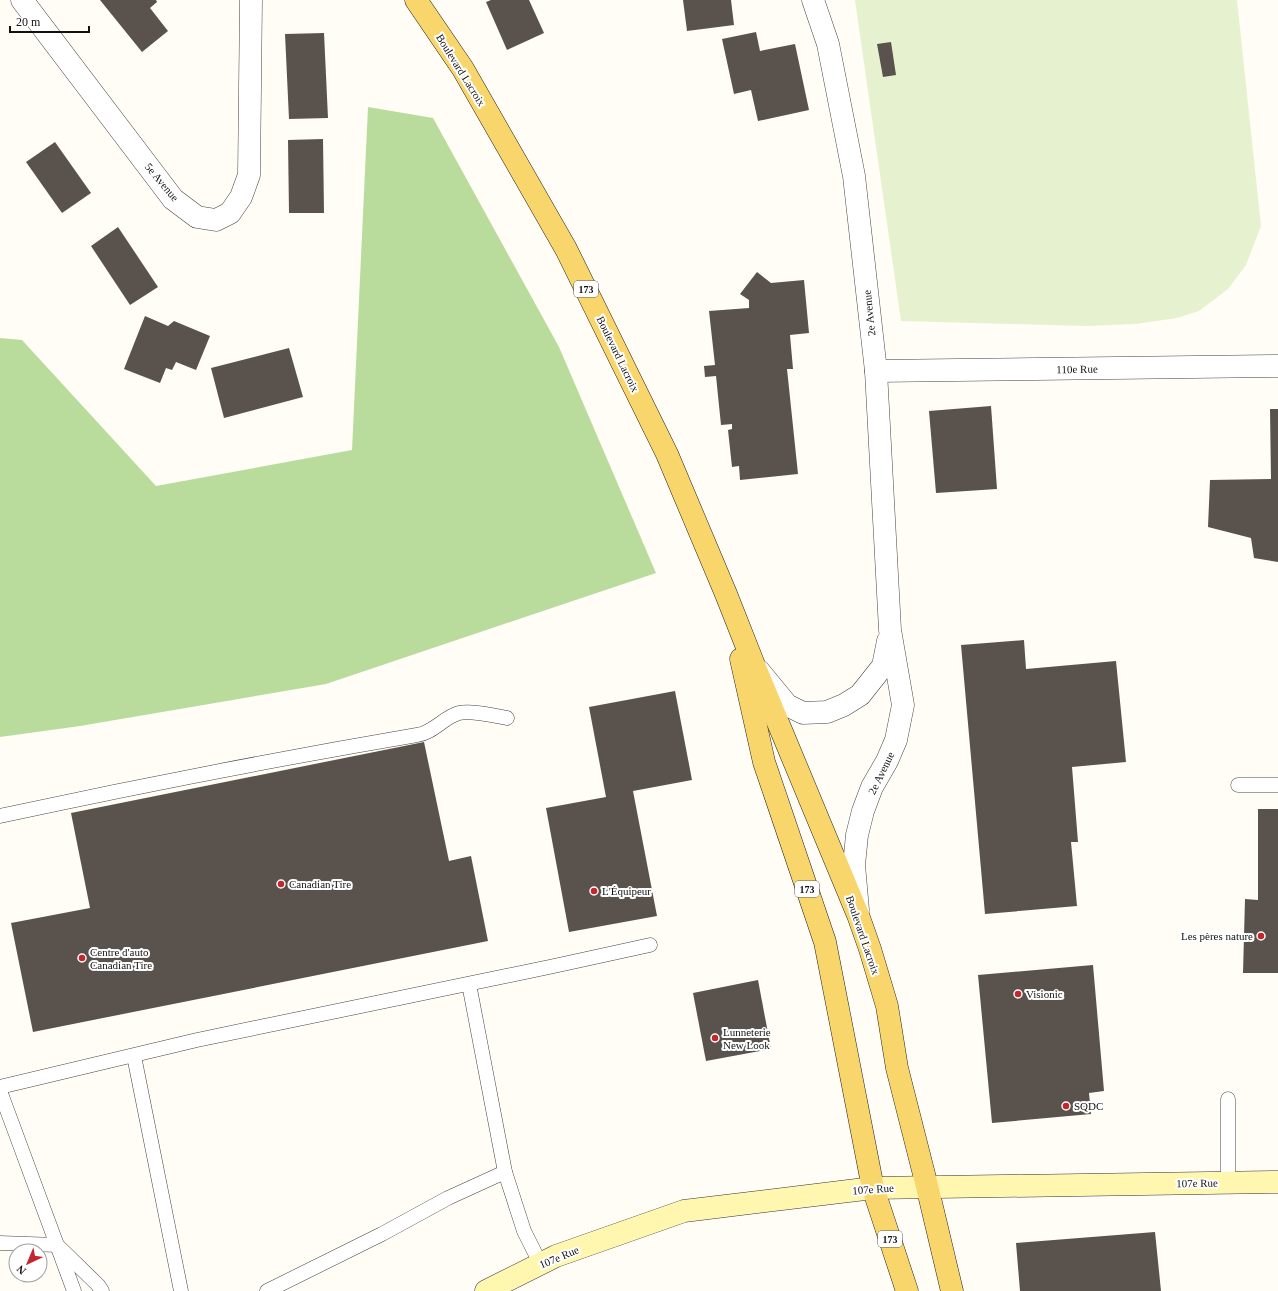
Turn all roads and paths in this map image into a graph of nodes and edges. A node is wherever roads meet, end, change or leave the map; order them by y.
1 (22, 0) edge
2 (252, 0) edge
3 (416, 0) edge
4 (813, 0) edge
5 (1278, 366) edge
6 (876, 371) junction
7 (726, 594) junction
8 (890, 630) junction
9 (754, 665) junction
10 (507, 718) dead end
11 (1238, 785) dead end
12 (1278, 785) edge
13 (0, 816) edge
14 (858, 916) junction
15 (650, 945) dead end
16 (469, 984) junction
17 (134, 1056) junction
18 (0, 1087) edge
19 (0, 1091) edge
20 (1228, 1099) dead end
21 (505, 1172) junction
22 (1228, 1182) junction
23 (1278, 1182) edge
24 (927, 1186) junction
25 (873, 1188) junction
26 (0, 1243) edge
27 (57, 1245) junction
28 (541, 1265) junction
29 (74, 1291) edge
30 (102, 1291) edge
31 (182, 1291) edge
32 (267, 1291) edge
33 (486, 1291) edge
34 (908, 1291) edge
35 (952, 1291) edge

1 - 2 street, 5e Avenue
3 - 7 main road, Boulevard Lacroix / 173
4 - 6 street, 2e Avenue
5 - 6 street, 110e Rue
6 - 8 street, 2e Avenue
7 - 9 main road, Boulevard Lacroix
7 - 25 main road, Boulevard Lacroix / 173
8 - 9 street, 2e Avenue
8 - 14 street, 2e Avenue
9 - 14 main road, Boulevard Lacroix
10 - 13 lane
11 - 12 lane
14 - 24 main road, Boulevard Lacroix
15 - 16 lane
16 - 17 lane
16 - 21 lane
17 - 18 lane
17 - 31 lane
19 - 27 lane
20 - 22 lane
21 - 28 lane
21 - 32 lane
22 - 23 main road, 107e Rue
22 - 24 main road, 107e Rue
24 - 25 main road, 107e Rue
24 - 35 main road, Boulevard Lacroix
25 - 28 main road, 107e Rue
25 - 34 main road, Boulevard Lacroix / 173
26 - 27 lane
27 - 29 lane
27 - 30 lane
28 - 33 main road, 107e Rue

